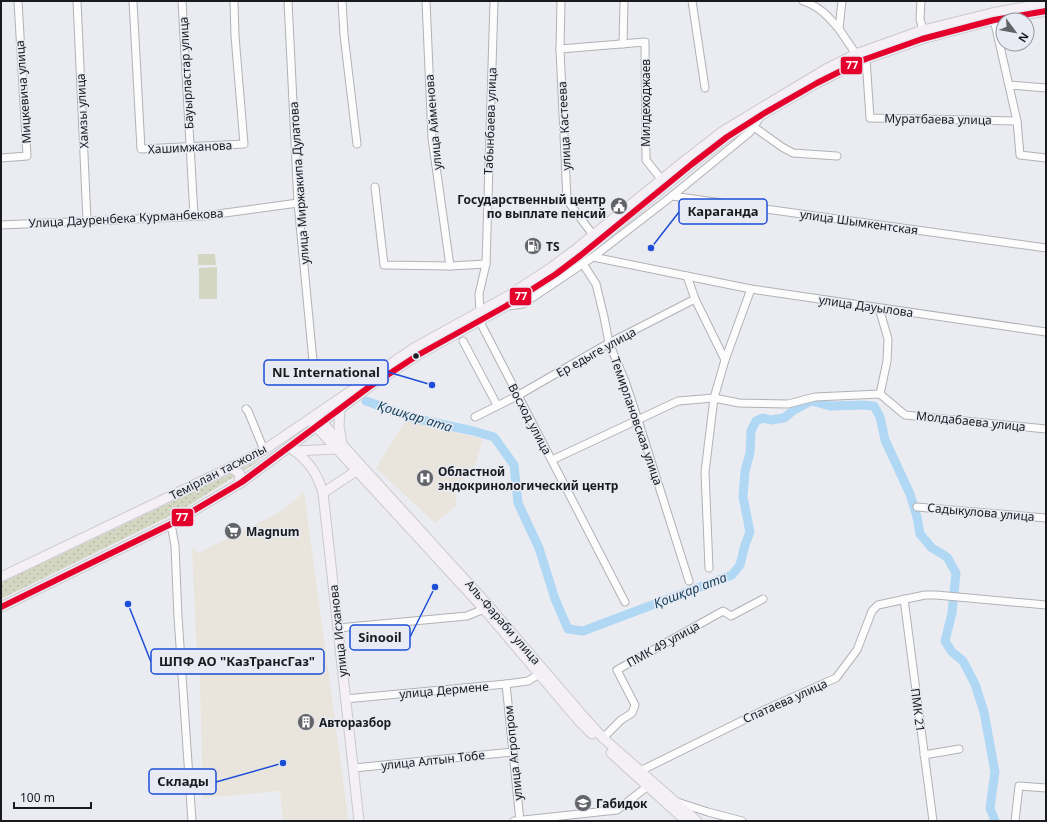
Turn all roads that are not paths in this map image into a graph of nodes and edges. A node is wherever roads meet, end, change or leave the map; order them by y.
1 (18, 1) edge
2 (76, 1) edge
3 (133, 1) edge
4 (182, 1) edge
5 (234, 1) edge
6 (288, 1) edge
7 (342, 1) edge
8 (426, 1) edge
9 (494, 1) edge
10 (562, 1) edge
11 (624, 1) edge
12 (692, 1) edge
13 (803, 1) edge
14 (842, 1) edge
15 (921, 1) edge
16 (1040, 3) edge
17 (1046, 11) edge
18 (993, 17) junction
19 (839, 29) junction
20 (923, 30) junction
21 (623, 44) junction
22 (560, 49) junction
23 (856, 54) junction
24 (866, 59) junction
25 (1009, 85) junction
26 (705, 88) dead end
27 (1046, 88) edge
28 (763, 114) junction
29 (1017, 121) junction
30 (754, 127) junction
31 (357, 144) dead end
32 (190, 147) junction
33 (837, 156) dead end
34 (1, 158) edge
35 (1046, 158) edge
36 (662, 179) junction
37 (375, 187) dead end
38 (672, 196) junction
39 (298, 203) junction
40 (194, 216) junction
41 (87, 221) junction
42 (1, 225) edge
43 (595, 238) junction
44 (1046, 248) edge
45 (593, 257) junction
46 (486, 264) junction
47 (583, 264) junction
48 (450, 266) junction
49 (687, 276) junction
50 (751, 289) junction
51 (695, 299) junction
52 (506, 306) junction
53 (879, 308) junction
54 (480, 316) junction
55 (1046, 332) edge
56 (463, 341) dead end
57 (609, 343) junction
58 (725, 360) junction
59 (363, 382) junction
60 (880, 394) junction
61 (517, 396) junction
62 (714, 398) junction
63 (497, 405) junction
64 (340, 408) junction
65 (246, 409) dead end
66 (475, 417) dead end
67 (638, 420) junction
68 (316, 421) junction
69 (1046, 429) edge
70 (339, 447) junction
71 (264, 450) junction
72 (284, 451) junction
73 (295, 451) junction
74 (552, 460) junction
75 (230, 468) junction
76 (356, 471) junction
77 (239, 484) junction
78 (323, 493) junction
79 (917, 507) dead end
80 (1046, 518) edge
81 (171, 524) junction
82 (709, 568) dead end
83 (1, 577) edge
84 (689, 580) dead end
85 (763, 599) dead end
86 (904, 599) junction
87 (624, 602) dead end
88 (1046, 606) edge
89 (1, 607) edge
90 (484, 609) junction
91 (338, 628) junction
92 (539, 674) junction
93 (506, 684) junction
94 (346, 699) junction
95 (604, 738) junction
96 (959, 749) dead end
97 (513, 752) junction
98 (924, 755) junction
99 (354, 768) junction
100 (637, 773) junction
101 (648, 786) junction
102 (1046, 788) edge
103 (675, 802) junction
104 (708, 812) junction
105 (192, 821) edge
106 (359, 821) edge
107 (514, 821) edge
108 (520, 821) edge
109 (686, 821) edge
110 (697, 821) edge
111 (718, 821) edge
112 (742, 821) edge
113 (933, 821) edge
114 (1015, 821) edge

1 - 34 street, Мицкевича улица
2 - 41 street, Хамзы улица
3 - 32 street, Хашимжанова
4 - 32 street, Бауырластар улица
5 - 32 street, Хашимжанова
6 - 39 street, улица Миржакипа Дулатова
7 - 31 street
8 - 48 street, улица Айменова
9 - 46 street, Табынбаева улица
10 - 22 street, улица Кастеева
11 - 21 street
12 - 26 street
13 - 19 street
14 - 19 street
15 - 20 street
16 - 18 main road, Темірлан тасжолы
17 - 18 main road, Темірлан тасжолы
18 - 20 main road, Темірлан тасжолы
18 - 24 main road, Темірлан тасжолы
18 - 25 street
19 - 23 street
20 - 23 main road, Темірлан тасжолы
21 - 22 street, Милдеходжаев
21 - 36 street, Милдеходжаев
22 - 43 street, улица Кастеева
23 - 36 main road, Темірлан тасжолы
24 - 28 main road, Темірлан тасжолы
24 - 29 street, Муратбаева улица
25 - 27 street
25 - 29 street
28 - 30 street
28 - 43 main road, Темірлан тасжолы
29 - 35 street
30 - 33 street
30 - 38 street
32 - 40 street, Бауырластар улица
36 - 43 main road, Темірлан тасжолы
37 - 48 street
38 - 44 street, улица Шымкентская
38 - 45 street
39 - 40 street, Улица Дауренбека Курманбекова
39 - 59 street, улица Миржакипа Дулатова
40 - 41 street, Улица Дауренбека Курманбекова
41 - 42 street, Улица Дауренбека Курманбекова
43 - 52 main road, Темірлан тасжолы
43 - 54 main road, Темірлан тасжолы
45 - 47 street
45 - 49 street, улица Дауылова
46 - 48 street
46 - 54 street, Табынбаева улица
47 - 52 street
47 - 57 street, Темирлановская улица
49 - 50 street, улица Дауылова
49 - 51 street
50 - 53 street, улица Дауылова
50 - 58 street
51 - 57 street, Ер едыге улица
51 - 58 street
52 - 54 main road, Темірлан тасжолы
53 - 55 street, улица Дауылова
53 - 60 street
54 - 59 main road, Темірлан тасжолы
54 - 61 street, Восход улица
54 - 64 main road, Темірлан тасжолы
56 - 63 street
57 - 61 street, Ер едыге улица
57 - 67 street, Темирлановская улица
58 - 62 street
59 - 68 main road, Темірлан тасжолы
60 - 62 street
60 - 69 street, Молдабаева улица
61 - 63 street, Ер едыге улица
61 - 74 street, Восход улица
62 - 67 street
62 - 82 street
63 - 66 street, Ер едыге улица
64 - 68 main road, Темірлан тасжолы
64 - 70 main road
65 - 71 street
67 - 74 street
67 - 84 street, Темирлановская улица
68 - 70 main road, Аль-Фараби улица
68 - 71 main road, Темірлан тасжолы
68 - 72 main road, Темірлан тасжолы
70 - 73 main road
70 - 76 main road, Аль-Фараби улица
70 - 95 main road, Аль-Фараби улица
71 - 75 main road, Темірлан тасжолы
72 - 73 main road
72 - 77 main road, Темірлан тасжолы
73 - 78 main road, улица Исханова
74 - 87 street, Восход улица
75 - 77 main road
75 - 83 main road, Темірлан тасжолы
76 - 78 main road
76 - 90 main road, Аль-Фараби улица
77 - 81 main road, Темірлан тасжолы
78 - 91 main road, улица Исханова
79 - 80 street, Садыкулова улица
81 - 89 main road, Темірлан тасжолы
81 - 105 street
85 - 95 street, ПМК 49 улица
86 - 88 street, Спатаева улица
86 - 98 street, ПМК 21
86 - 100 street, Спатаева улица
90 - 91 street
90 - 92 main road, Аль-Фараби улица
91 - 94 main road, улица Исханова
92 - 93 street, улица Дермене
92 - 100 main road, Аль-Фараби улица
93 - 94 street, улица Дермене
93 - 97 street, улица Агропром
94 - 99 main road, улица Исханова
95 - 100 main road, Аль-Фараби улица
96 - 98 street
97 - 99 street, улица Алтын Тобе
97 - 108 street, улица Агропром
98 - 113 street, ПМК 21
99 - 106 main road, улица Исханова
100 - 101 main road, Аль-Фараби улица
100 - 103 main road, Аль-Фараби улица
101 - 108 street
101 - 109 main road, Аль-Фараби улица
102 - 114 street
103 - 104 street
103 - 110 main road, Аль-Фараби улица
104 - 111 street
104 - 112 street
107 - 108 street

